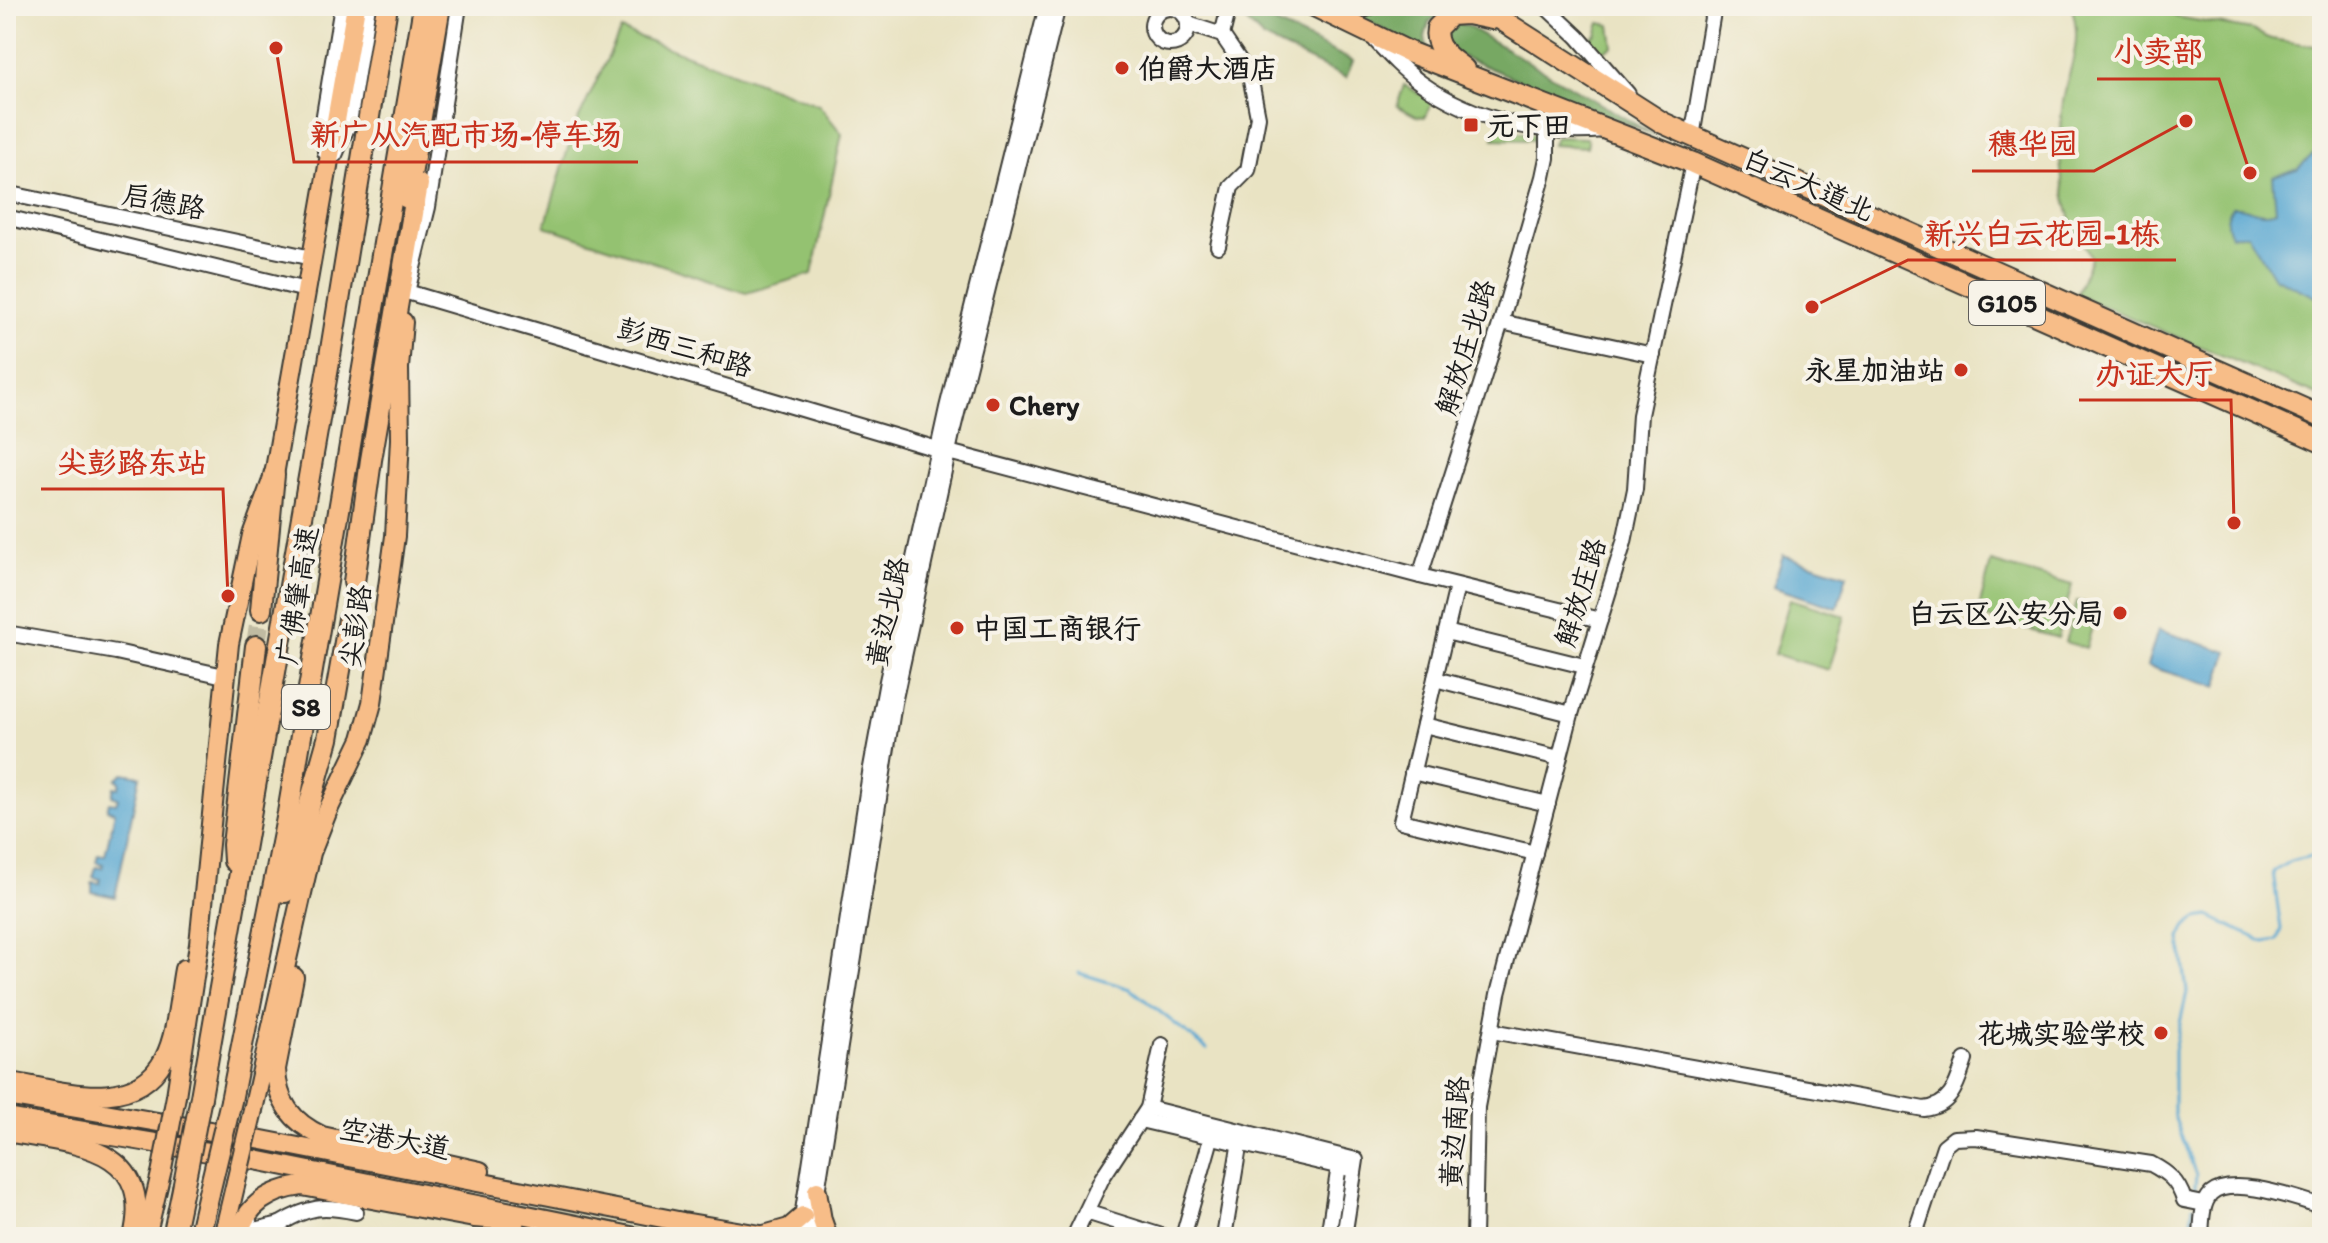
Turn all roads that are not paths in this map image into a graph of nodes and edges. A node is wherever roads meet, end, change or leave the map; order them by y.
1 (342, 6) edge
2 (356, 6) edge
3 (368, 6) edge
4 (387, 6) edge
5 (424, 6) edge
6 (440, 6) edge
7 (449, 6) edge
8 (459, 6) edge
9 (1047, 6) edge
10 (1058, 6) edge
11 (1314, 6) edge
12 (1339, 6) edge
13 (1366, 6) edge
14 (1480, 6) edge
15 (1545, 6) edge
16 (1714, 6) edge
17 (1228, 11) dead end
18 (1504, 21) junction
19 (1188, 24) dead end
20 (1367, 32) junction
21 (1222, 35) junction
22 (1479, 81) junction
23 (1644, 113) junction
24 (1610, 129) junction
25 (1547, 131) junction
26 (1692, 137) junction
27 (1693, 163) junction
28 (326, 177) junction
29 (418, 184) junction
30 (6, 193) edge
31 (6, 217) edge
32 (1218, 246) dead end
33 (312, 258) junction
34 (306, 290) junction
35 (407, 292) junction
36 (396, 313) junction
37 (1501, 322) junction
38 (1653, 355) junction
39 (2322, 417) edge
40 (2322, 442) edge
41 (942, 451) junction
42 (274, 475) junction
43 (1420, 576) junction
44 (354, 582) tunnel mouth
45 (1457, 586) junction
46 (261, 610) tunnel mouth
47 (349, 619) tunnel mouth
48 (1600, 620) junction
49 (1446, 632) junction
50 (6, 633) edge
51 (256, 646) tunnel mouth
52 (1584, 666) junction
53 (224, 676) junction
54 (1435, 679) junction
55 (1571, 714) junction
56 (1424, 725) junction
57 (1559, 758) junction
58 (1412, 772) junction
59 (1548, 804) junction
60 (1535, 853) junction
61 (204, 880) junction
62 (304, 880) junction
63 (236, 904) junction
64 (1492, 1031) junction
65 (1162, 1045) dead end
66 (243, 1046) junction
67 (1965, 1060) dead end
68 (6, 1081) edge
69 (6, 1096) edge
70 (1144, 1114) junction
71 (6, 1118) edge
72 (1215, 1123) junction
73 (6, 1132) edge
74 (1241, 1136) junction
75 (1340, 1161) junction
76 (817, 1191) junction
77 (546, 1196) junction
78 (2204, 1204) junction
79 (2322, 1206) edge
80 (356, 1212) dead end
81 (1086, 1212) junction
82 (248, 1213) junction
83 (803, 1216) junction
84 (542, 1218) junction
85 (279, 1230) edge
86 (707, 1232) edge
87 (768, 1236) edge
88 (133, 1237) edge
89 (146, 1237) edge
90 (173, 1237) edge
91 (199, 1237) edge
92 (223, 1237) edge
93 (237, 1237) edge
94 (538, 1237) edge
95 (636, 1237) edge
96 (799, 1237) edge
97 (810, 1237) edge
98 (828, 1237) edge
99 (1074, 1237) edge
100 (1165, 1237) edge
101 (1183, 1237) edge
102 (1224, 1237) edge
103 (1328, 1237) edge
104 (1344, 1237) edge
105 (1474, 1237) edge
106 (1914, 1237) edge
107 (2201, 1237) edge

1 - 28 street
2 - 28 main road
3 - 28 street
4 - 63 highway, 广佛肇高速 / S8
5 - 66 highway, 广佛肇高速 / S8
6 - 36 highway
7 - 29 main road
8 - 35 street, 尖彭路
9 - 41 street, 黄边北路
10 - 41 street, 黄边北路
11 - 20 highway, 白云大道北 / G105
12 - 13 highway
14 - 18 highway, 白云大道北 / G105
15 - 23 street
16 - 26 street
17 - 21 street
18 - 22 highway
18 - 23 highway, 白云大道北 / G105
19 - 21 street
20 - 22 highway, 白云大道北 / G105
20 - 25 street
21 - 32 street
22 - 24 highway, 白云大道北 / G105
23 - 26 highway, 白云大道北 / G105
24 - 25 street
24 - 27 highway, 白云大道北 / G105
25 - 37 street, 解放庄北路
26 - 39 highway, 白云大道北 / G105
27 - 38 street, 解放庄路
27 - 40 highway, 白云大道北 / G105
28 - 33 main road
29 - 35 main road
29 - 36 highway
30 - 33 street, 启德路
31 - 34 street, 启德路
33 - 34 main road
34 - 42 main road
35 - 41 street, 彭西三和路
35 - 62 main road, 尖彭路
36 - 44 highway
37 - 38 street
37 - 43 street, 解放庄北路
38 - 48 street, 解放庄路
41 - 43 street, 彭西三和路
41 - 76 street, 黄边北路
41 - 83 street, 黄边北路
42 - 46 highway
42 - 53 main road
43 - 45 street, 彭西三和路
45 - 48 street, 彭西三和路
45 - 49 street
47 - 66 highway
48 - 52 street, 解放庄路
49 - 52 street
49 - 54 street
50 - 53 street
51 - 63 highway
52 - 55 street, 解放庄路
53 - 61 main road
54 - 55 street
54 - 56 street
55 - 57 street, 解放庄路
56 - 57 street
56 - 58 street
57 - 59 street, 解放庄路
58 - 59 street
58 - 60 street
59 - 60 street, 解放庄路
60 - 64 street, 解放庄路
61 - 68 main road
61 - 89 main road, bridge
62 - 77 main road
62 - 92 main road, 尖彭路, bridge
63 - 90 highway, 广佛肇高速 / S8, bridge
64 - 67 street
64 - 105 street, 黄边南路
65 - 70 street
66 - 91 highway, 广佛肇高速 / S8, bridge
69 - 77 main road, 空港大道
70 - 72 street
70 - 74 street
70 - 81 street
71 - 84 main road, 空港大道
72 - 74 street
72 - 101 street
73 - 88 main road
74 - 75 street
74 - 102 street
75 - 103 street
75 - 104 street
76 - 97 street, 黄边北路
76 - 98 main road
77 - 86 main road, 空港大道
78 - 79 street
78 - 106 street
78 - 107 street
80 - 85 street
81 - 99 street
81 - 100 street
82 - 84 main road
82 - 85 street
82 - 93 main road
83 - 87 main road
83 - 96 street, 黄边北路
84 - 94 street
84 - 95 main road, 空港大道
86 - 87 main road, 空港大道

